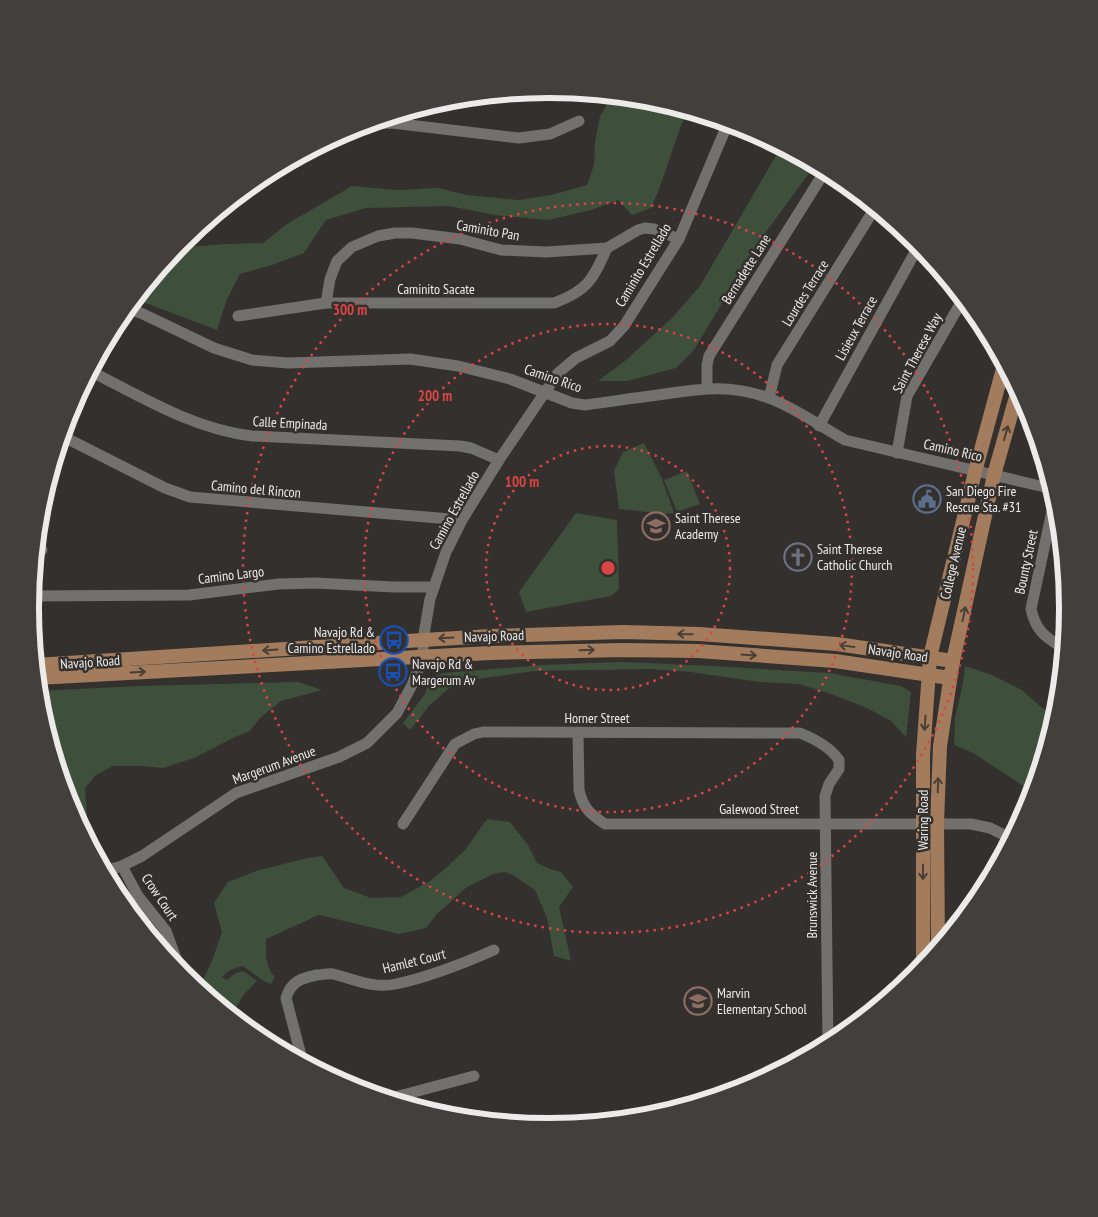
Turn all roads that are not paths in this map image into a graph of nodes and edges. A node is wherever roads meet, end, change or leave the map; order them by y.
1 (579, 121) dead end
2 (392, 123) edge
3 (725, 130) edge
4 (821, 177) edge
5 (871, 214) edge
6 (679, 239) junction
7 (607, 248) junction
8 (915, 253) edge
9 (326, 303) junction
10 (959, 305) edge
11 (135, 311) edge
12 (238, 316) dead end
13 (1002, 373) edge
14 (96, 374) edge
15 (707, 387) junction
16 (546, 392) junction
17 (769, 398) junction
18 (1015, 401) edge
19 (819, 426) junction
20 (68, 439) edge
21 (897, 452) junction
22 (499, 460) junction
23 (975, 472) junction
24 (994, 475) junction
25 (1044, 487) edge
26 (1051, 518) edge
27 (462, 520) junction
28 (434, 587) junction
29 (39, 596) edge
30 (537, 635) junction
31 (423, 640) junction
32 (1058, 645) edge
33 (538, 652) junction
34 (423, 657) junction
35 (930, 657) junction
36 (953, 661) junction
37 (42, 665) edge
38 (928, 674) junction
39 (43, 678) edge
40 (950, 678) junction
41 (578, 732) junction
42 (833, 751) joint
43 (922, 823) junction
44 (937, 823) junction
45 (403, 824) dead end
46 (826, 825) junction
47 (1006, 836) edge
48 (122, 866) junction
49 (110, 869) edge
50 (938, 939) edge
51 (494, 950) dead end
52 (175, 955) edge
53 (923, 956) edge
54 (828, 1035) edge
55 (301, 1054) edge
56 (474, 1076) dead end
57 (399, 1096) edge

1 - 2 street
3 - 6 street, Caminito Estrellado
4 - 15 street, Bernadette Lane
5 - 17 street, Lourdes Terrace
6 - 7 street, Caminito Pan
6 - 16 street, Caminito Estrellado
7 - 9 street, Caminito Sacate
7 - 9 street, Caminito Pan
8 - 19 street, Lisieux Terrace
9 - 12 street, Caminito Sacate
10 - 21 street, Saint Therese Way
11 - 16 street, Camino Rico
13 - 23 main road, College Avenue
14 - 22 street, Calle Empinada
15 - 16 street, Camino Rico
15 - 17 street, Camino Rico
16 - 22 street, Camino Estrellado
17 - 19 street, Camino Rico
24 -> 18 main road, College Avenue
19 - 21 street, Camino Rico
20 - 27 street, Camino del Rincon
21 - 23 street, Camino Rico
22 - 27 street, Camino Estrellado
23 - 24 street, Camino Rico
23 - 35 main road, College Avenue
24 - 25 street, Camino Rico
36 -> 24 main road, College Avenue
26 - 32 street, Bounty Street
27 - 28 street, Camino Estrellado
28 - 29 street, Camino Largo
28 - 31 street, Camino Estrellado
30 -> 31 main road, Navajo Road
30 - 33 main road
35 -> 30 main road, Navajo Road
31 - 34 street, Camino Estrellado
31 -> 37 main road, Navajo Road
33 - 34 main road, Navajo Road
33 -> 38 main road, Navajo Road
39 -> 34 main road, Navajo Road
34 - 48 street, Margerum Avenue
35 - 36 main road, Navajo Road
35 - 38 main road, College Avenue
36 - 40 main road, College Avenue
38 - 40 main road, Navajo Road
38 -> 43 main road, Waring Road
44 -> 40 main road, Waring Road
41 - 42 street, Horner Street
41 - 45 street, Horner Street
41 - 46 street, Galewood Street
42 - 46 street, Brunswick Avenue
43 - 44 street, Galewood Street
43 - 46 street, Galewood Street
43 -> 53 main road, Waring Road
44 - 47 street, Galewood Street
44 - 50 main road, Waring Road
46 - 54 street, Brunswick Avenue
48 - 49 street, Margerum Avenue
48 - 52 street, Crow Court
51 - 55 street, Hamlet Court
56 - 57 street

